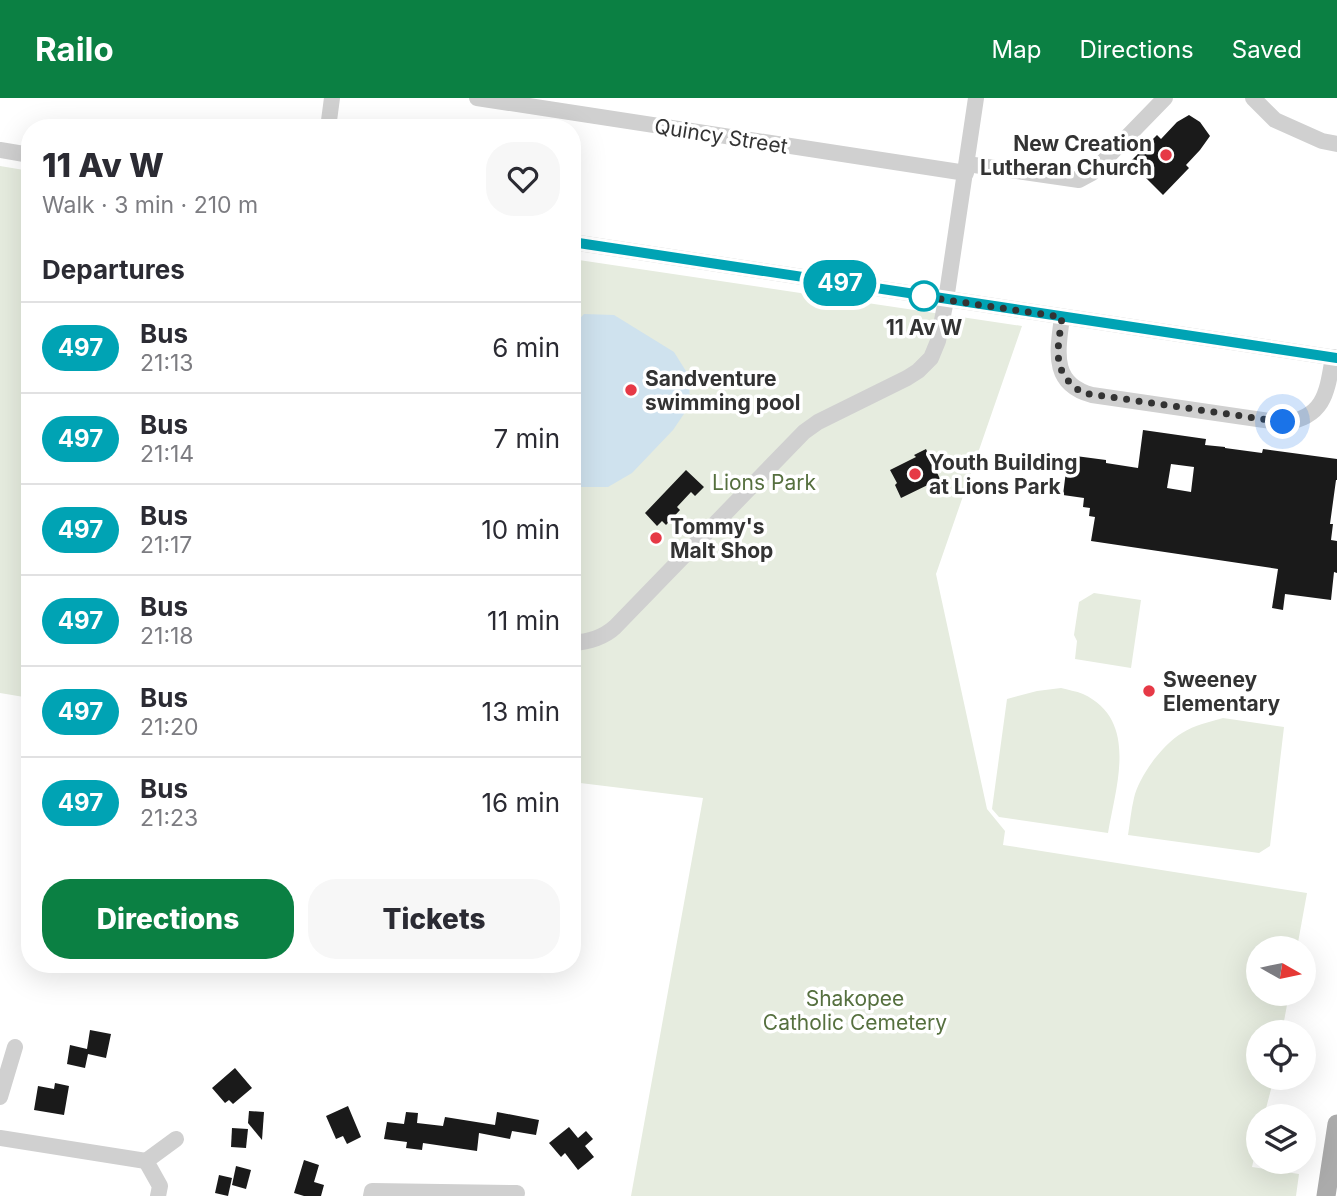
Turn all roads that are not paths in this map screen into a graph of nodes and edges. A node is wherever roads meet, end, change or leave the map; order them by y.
1 (332, 98) edge
2 (477, 98) edge
3 (976, 98) edge
4 (1165, 98) edge
5 (1253, 98) edge
6 (329, 119) edge
7 (1337, 144) edge
8 (0, 150) edge
9 (21, 154) edge
10 (966, 169) junction
11 (581, 244) edge
12 (946, 300) junction
13 (1062, 317) junction
14 (1335, 357) edge
15 (581, 641) edge
16 (15, 1047) dead end
17 (0, 1097) edge
18 (1337, 1124) edge
19 (0, 1138) edge
20 (176, 1139) dead end
21 (146, 1161) junction
22 (517, 1193) dead end
23 (158, 1196) edge
24 (370, 1196) edge
25 (1326, 1196) edge

1 - 6 street
2 - 10 street, Quincy Street
3 - 10 street
4 - 10 street, Quincy Street
5 - 7 street
8 - 9 street
10 - 12 street
11 - 12 street
12 - 13 street
12 - 15 street
13 - 14 street
13 - 14 street
16 - 17 street
18 - 25 main road
19 - 21 street
20 - 21 street
21 - 23 street
22 - 24 street

